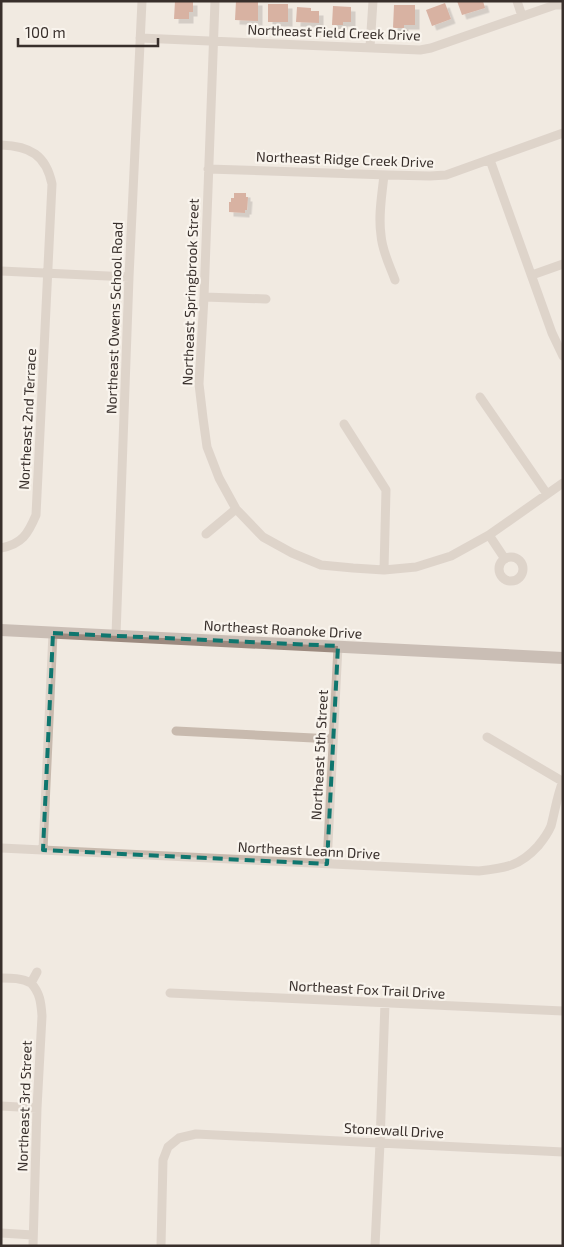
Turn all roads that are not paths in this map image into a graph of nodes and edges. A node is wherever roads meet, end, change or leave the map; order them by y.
1 (142, 1) edge
2 (215, 1) edge
3 (373, 1) edge
4 (517, 1) edge
5 (563, 4) edge
6 (522, 16) junction
7 (140, 38) junction
8 (213, 42) junction
9 (370, 47) junction
10 (563, 132) edge
11 (1, 145) edge
12 (490, 160) junction
13 (208, 169) junction
14 (384, 175) junction
15 (563, 264) edge
16 (1, 271) edge
17 (47, 273) junction
18 (532, 275) junction
19 (130, 277) junction
20 (395, 280) dead end
21 (204, 297) junction
22 (266, 299) dead end
23 (563, 356) edge
24 (480, 396) dead end
25 (344, 424) dead end
26 (563, 483) edge
27 (546, 494) junction
28 (236, 509) junction
29 (206, 534) dead end
30 (489, 535) junction
31 (1, 548) edge
32 (505, 559) dead end
33 (384, 570) junction
34 (1, 630) edge
35 (53, 633) junction
36 (116, 636) junction
37 (338, 646) junction
38 (563, 658) edge
39 (176, 732) dead end
40 (487, 737) dead end
41 (333, 739) junction
42 (563, 781) edge
43 (1, 848) edge
44 (42, 850) junction
45 (328, 864) junction
46 (38, 972) dead end
47 (1, 978) edge
48 (31, 983) junction
49 (170, 993) dead end
50 (385, 1003) junction
51 (563, 1011) edge
52 (1, 1106) edge
53 (37, 1108) junction
54 (380, 1143) junction
55 (563, 1152) edge
56 (1, 1233) edge
57 (33, 1234) junction
58 (32, 1246) edge
59 (161, 1246) edge
60 (375, 1246) edge

1 - 7 street, Northeast Owens School Road
2 - 8 street, Northeast Springbrook Street
3 - 9 street
4 - 6 street
5 - 6 street, Northeast Field Creek Drive
6 - 9 street, Northeast Field Creek Drive
7 - 8 street, Northeast Field Creek Drive
7 - 19 street, Northeast Owens School Road
8 - 9 street, Northeast Field Creek Drive
8 - 13 street, Northeast Springbrook Street
10 - 12 street, Northeast Ridge Creek Drive
11 - 17 street, Northeast 2nd Terrace
12 - 14 street, Northeast Ridge Creek Drive
12 - 18 street
13 - 14 street, Northeast Ridge Creek Drive
13 - 21 street, Northeast Springbrook Street
14 - 20 street
15 - 18 street
16 - 17 street
17 - 19 street
17 - 31 street, Northeast 2nd Terrace
18 - 23 street
19 - 36 street, Northeast Owens School Road
21 - 22 street
21 - 28 street, Northeast Springbrook Street
24 - 27 street
25 - 33 street
26 - 27 street, Northeast Springbrook Street
27 - 30 street, Northeast Springbrook Street
28 - 29 street
28 - 33 street, Northeast Springbrook Street
30 - 32 street
30 - 33 street, Northeast Springbrook Street
34 - 35 street, Northeast Roanoke Drive
35 - 36 street, Northeast Roanoke Drive
35 - 44 street
36 - 37 street, Northeast Roanoke Drive
37 - 38 street, Northeast Roanoke Drive
37 - 41 street, Northeast 5th Street
39 - 41 street
40 - 42 street
41 - 45 street, Northeast 5th Street
42 - 45 street, Northeast Leann Drive
43 - 44 street, Northeast Leann Drive
44 - 45 street, Northeast Leann Drive
46 - 48 street
47 - 48 street
48 - 53 street, Northeast 3rd Street
49 - 50 street, Northeast Fox Trail Drive
50 - 51 street, Northeast Fox Trail Drive
50 - 54 street
52 - 53 street
53 - 57 street, Northeast 3rd Street
54 - 55 street, Stonewall Drive
54 - 59 street, Stonewall Drive
54 - 60 street
56 - 57 street
57 - 58 street, Northeast 3rd Street

